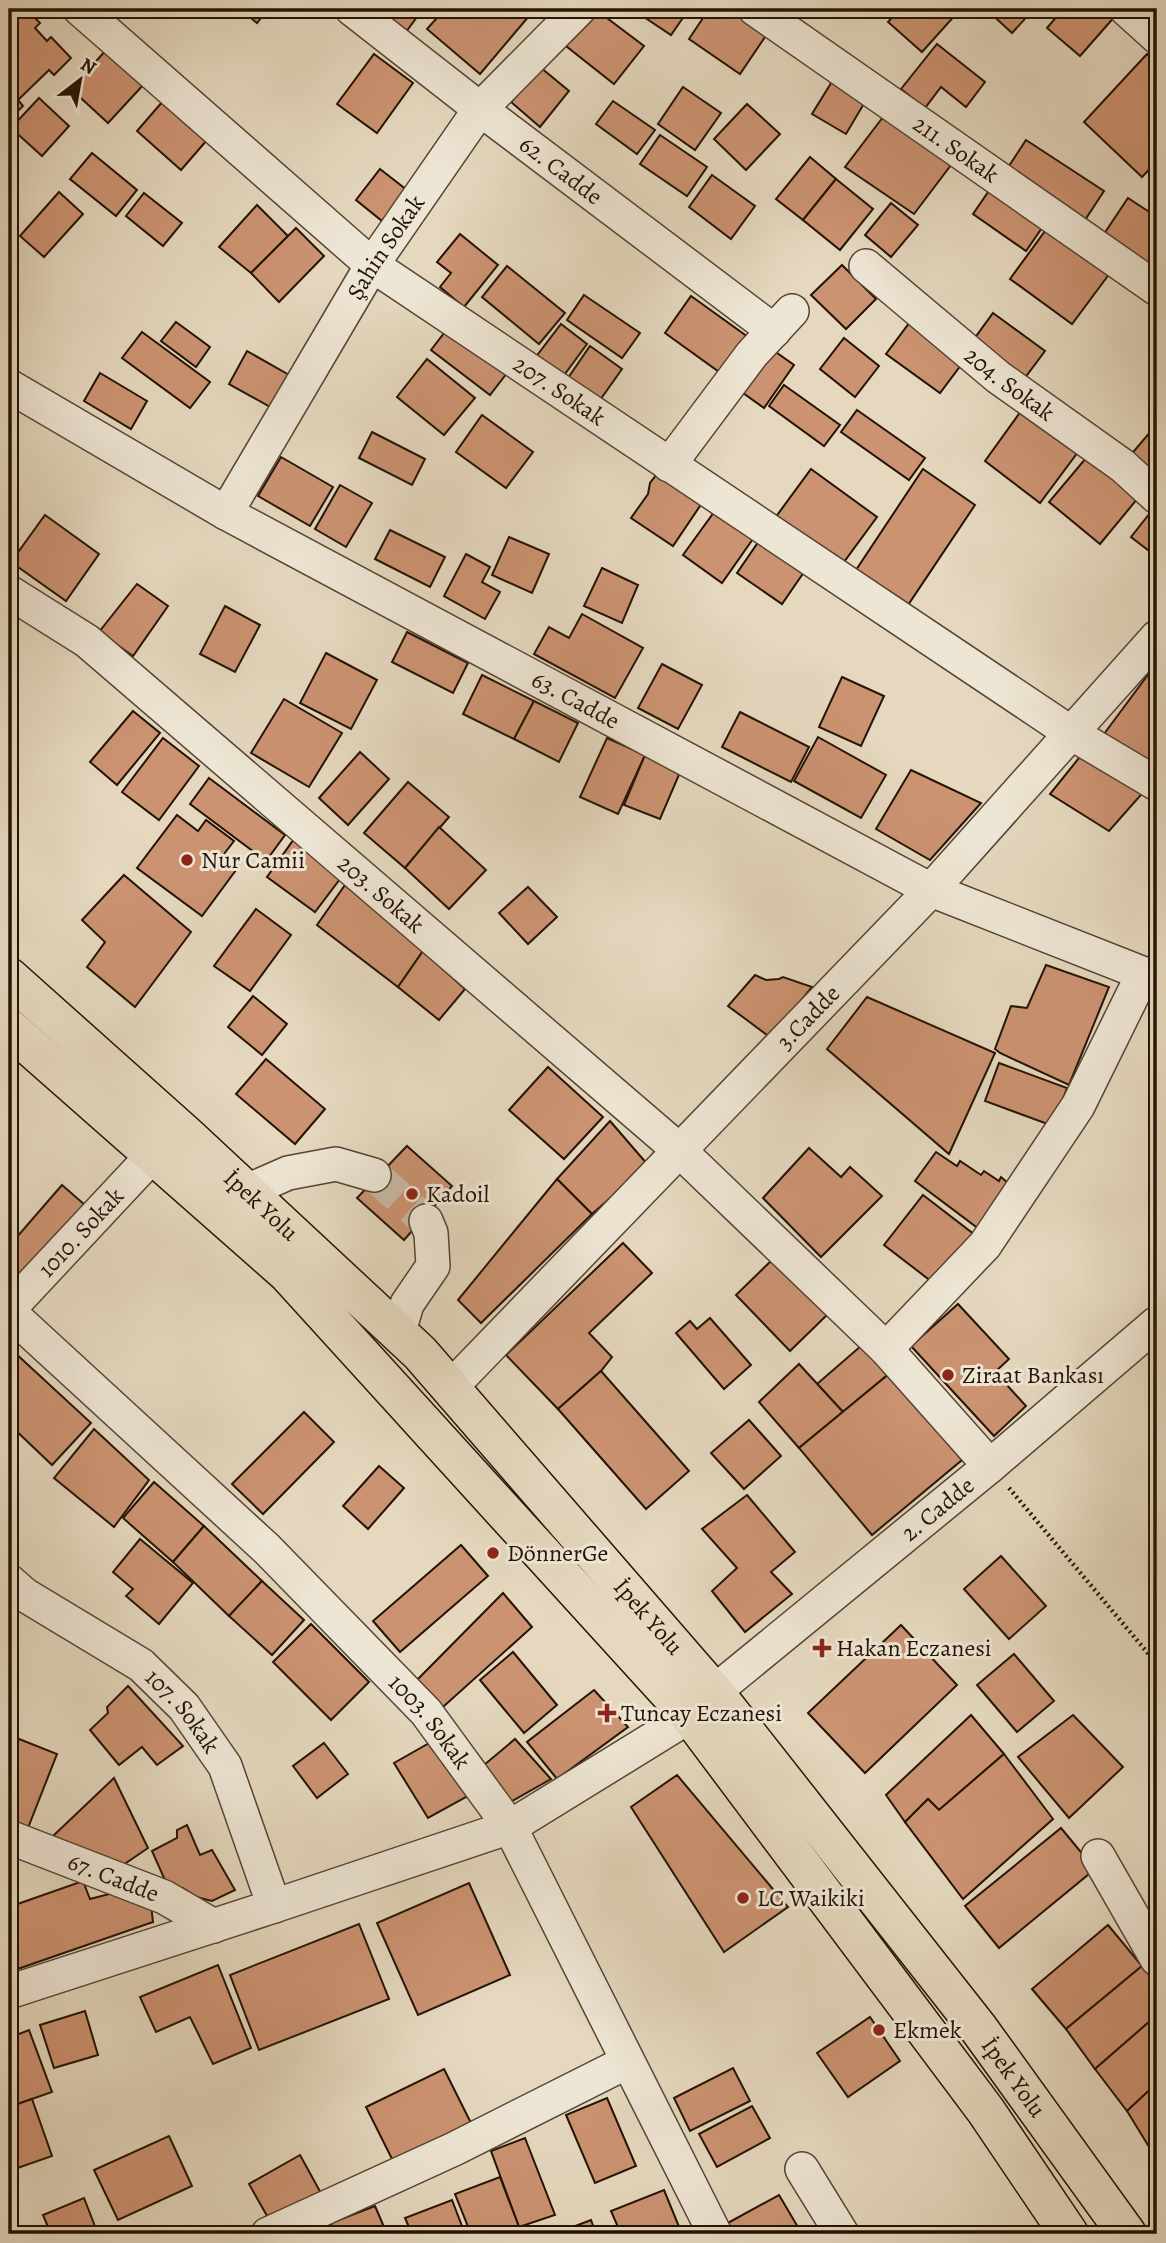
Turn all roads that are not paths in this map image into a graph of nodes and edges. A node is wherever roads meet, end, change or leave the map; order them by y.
1 (80, 9) edge
2 (352, 9) edge
3 (579, 9) edge
4 (755, 9) edge
5 (1126, 9) edge
6 (1157, 37) edge
7 (480, 109) junction
8 (372, 265) junction
9 (866, 266) dead end
10 (1157, 289) edge
11 (9, 386) edge
12 (669, 465) junction
13 (1157, 497) edge
14 (226, 513) junction
15 (9, 592) edge
16 (1157, 637) edge
17 (1071, 733) junction
18 (1157, 784) edge
19 (931, 890) junction
20 (9, 977) edge
21 (1150, 977) edge
22 (9, 1028) edge
23 (680, 1151) junction
24 (153, 1154) junction
25 (374, 1175) tunnel mouth
26 (247, 1191) junction
27 (426, 1222) tunnel mouth
28 (9, 1311) edge
29 (1157, 1323) edge
30 (398, 1332) junction
31 (886, 1349) junction
32 (450, 1387) junction
33 (990, 1466) junction
34 (9, 1581) edge
35 (702, 1704) junction
36 (510, 1827) junction
37 (9, 1837) edge
38 (1098, 1856) dead end
39 (274, 1906) junction
40 (214, 1926) junction
41 (1157, 1959) edge
42 (9, 1992) edge
43 (627, 2062) junction
44 (802, 2169) dead end
45 (323, 2222) edge
46 (268, 2234) edge
47 (715, 2234) edge
48 (842, 2234) edge
49 (1069, 2234) edge
50 (1127, 2234) edge

1 - 8 street, 207. Sokak
2 - 7 street, 62. Cadde
3 - 7 street, Şahin Sokak
4 - 10 street, 211. Sokak
5 - 6 street
7 - 8 street, Şahin Sokak
7 - 12 street, 62. Cadde
8 - 12 street, 207. Sokak
8 - 14 street, Şahin Sokak
9 - 13 street, 204. Sokak
11 - 14 street, 63. Cadde
12 - 17 street, 207. Sokak
14 - 19 street, 63. Cadde
15 - 23 street, 203. Sokak
16 - 17 street, 3.Cadde
17 - 18 street, 207. Sokak
17 - 19 street, 3.Cadde
19 - 21 street, 63. Cadde
19 - 23 street, 3.Cadde
20 - 26 highway, İpek Yolu
21 - 31 street
22 - 24 highway
23 - 31 street, 203. Sokak
23 - 32 street, 3.Cadde
24 - 28 street, 1010. Sokak
24 - 35 highway
25 - 26 street
26 - 30 highway, İpek Yolu
27 - 30 street
28 - 36 street, 1003. Sokak
29 - 33 street, 2. Cadde
30 - 32 highway, İpek Yolu
31 - 33 street, 203. Sokak
32 - 35 highway, İpek Yolu
33 - 35 street, 2. Cadde
34 - 39 street, 107. Sokak
35 - 36 street, 2. Cadde
35 - 49 highway
35 - 50 highway, İpek Yolu
36 - 39 street, 2. Cadde
36 - 43 street, 1003. Sokak
37 - 40 street, 67. Cadde
38 - 41 street
39 - 40 street, 2. Cadde
40 - 42 street, 2. Cadde
43 - 45 street
43 - 47 street, 1003. Sokak
44 - 48 street
45 - 46 street

